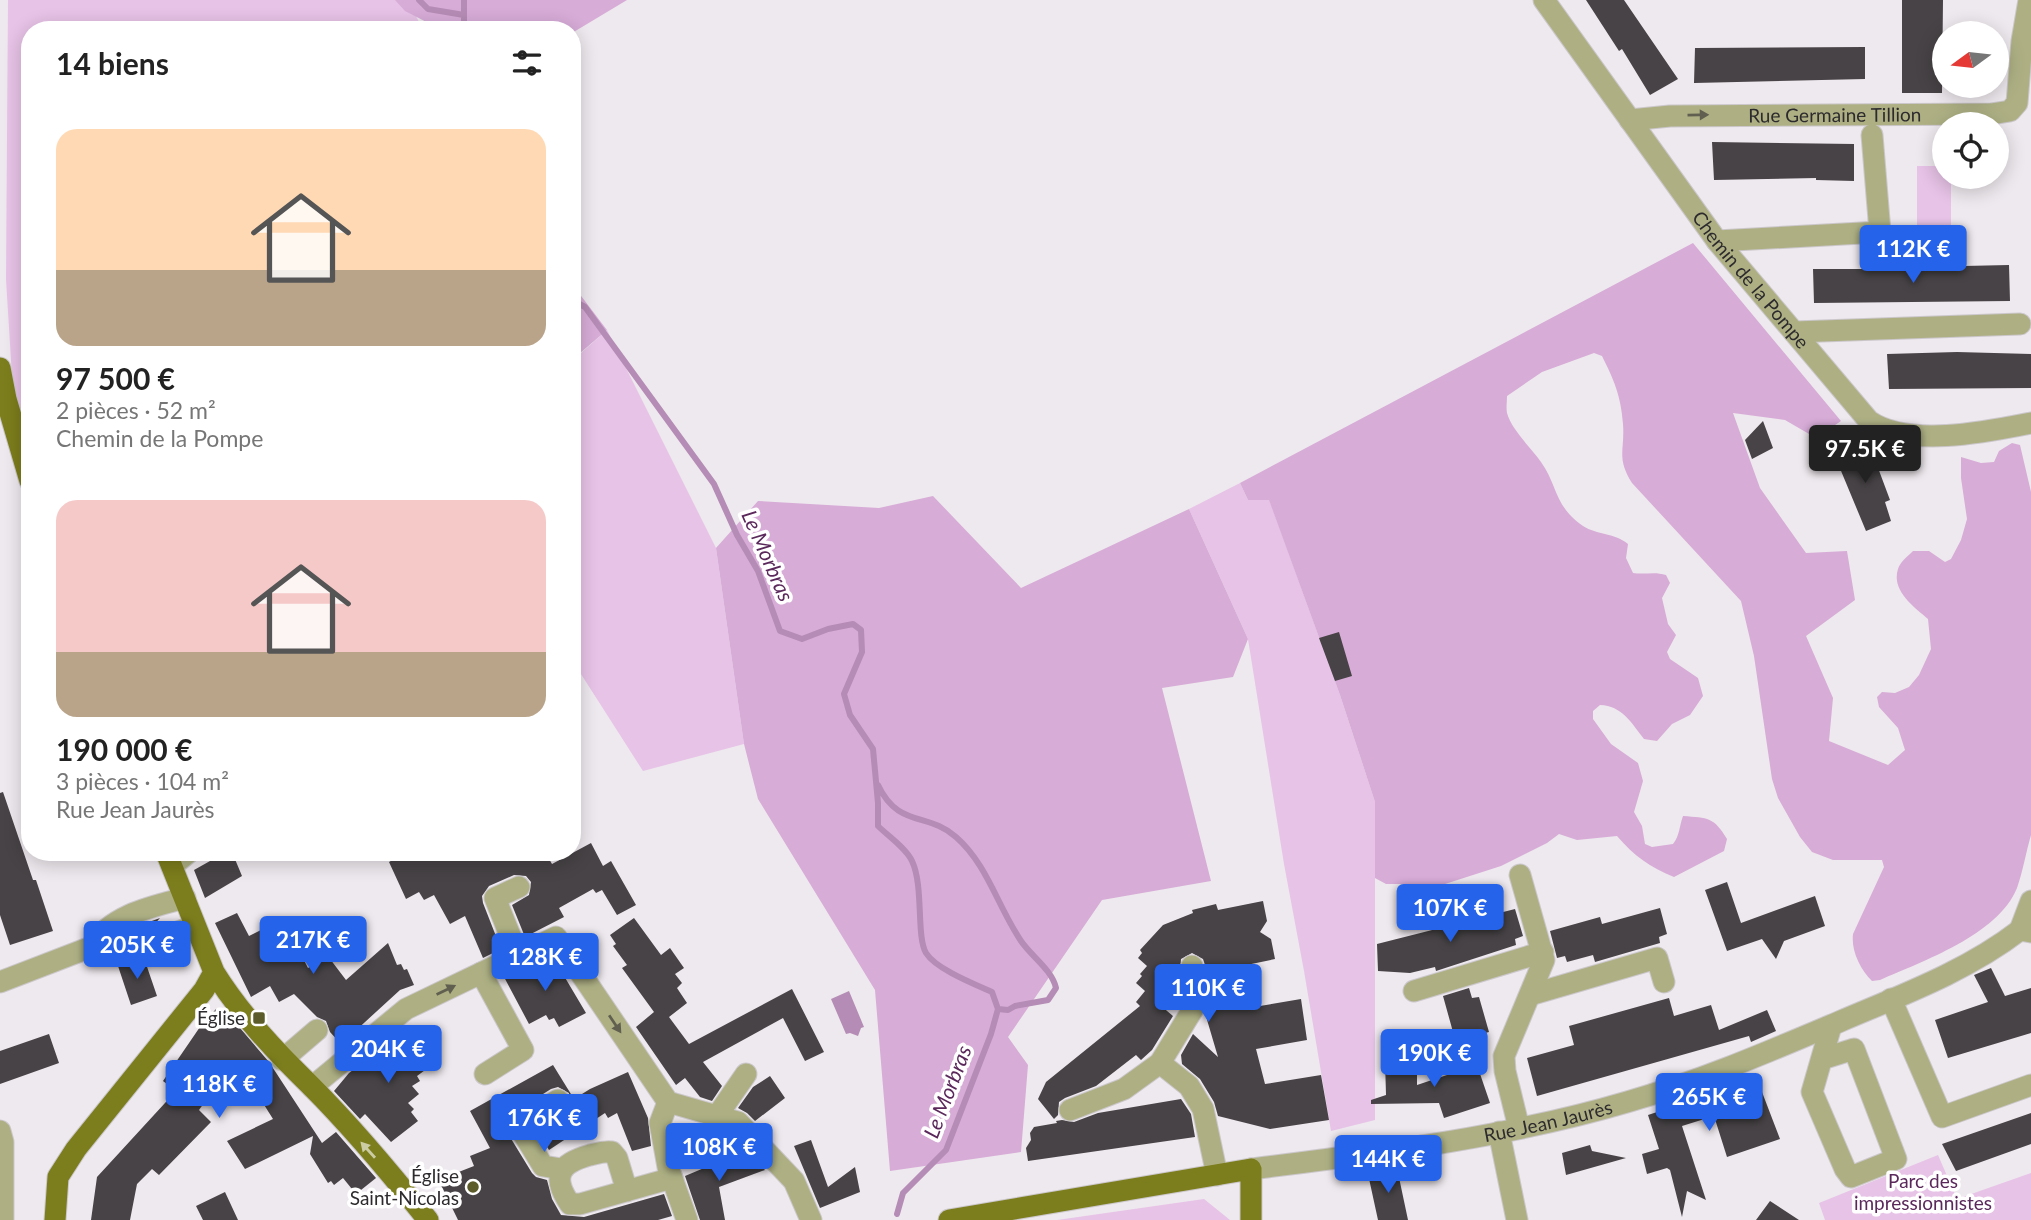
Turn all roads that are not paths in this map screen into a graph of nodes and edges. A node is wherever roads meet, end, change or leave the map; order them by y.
1 (1544, 0) edge
2 (2029, 0) edge
3 (1630, 120) junction
4 (1872, 135) dead end
5 (1717, 241) junction
6 (2020, 324) dead end
7 (1794, 332) junction
8 (0, 368) edge
9 (2031, 423) edge
10 (0, 431) edge
11 (21, 450) edge
12 (21, 464) edge
13 (170, 861) edge
14 (1520, 875) dead end
15 (519, 887) dead end
16 (184, 898) junction
17 (2031, 901) edge
18 (195, 926) junction
19 (2026, 931) edge
20 (91, 947) junction
21 (1542, 952) junction
22 (518, 955) junction
23 (1192, 965) dead end
24 (214, 972) junction
25 (481, 973) junction
26 (2, 977) edge
27 (1664, 982) dead end
28 (1414, 990) dead end
29 (1530, 995) junction
30 (1891, 999) junction
31 (1831, 1026) junction
32 (317, 1030) dead end
33 (1822, 1059) junction
34 (282, 1060) junction
35 (1160, 1063) junction
36 (485, 1074) dead end
37 (746, 1074) dead end
38 (2031, 1085) edge
39 (312, 1087) junction
40 (558, 1100) dead end
41 (668, 1102) junction
42 (1070, 1110) dead end
43 (717, 1116) junction
44 (1509, 1130) junction
45 (0, 1131) edge
46 (562, 1169) junction
47 (1251, 1169) junction
48 (1217, 1175) junction
49 (672, 1178) junction
50 (627, 1191) junction
51 (3, 1220) edge
52 (55, 1220) edge
53 (428, 1220) edge
54 (687, 1220) edge
55 (811, 1220) edge
56 (949, 1220) edge
57 (1251, 1220) edge
58 (1517, 1220) edge

1 - 3 street, Chemin de la Pompe
3 -> 2 street, Rue Germaine Tillion
3 - 5 street, Chemin de la Pompe
4 - 5 street
5 - 7 street, Chemin de la Pompe
6 - 7 street
7 - 9 street, Chemin de la Pompe
8 - 11 main road
10 - 12 main road
13 - 16 main road
14 - 21 street
15 - 22 street
16 - 18 main road
16 - 20 street
17 - 19 street
18 - 20 street
18 - 24 main road
19 - 30 street, Rue Jean Jaurès
20 - 26 street
21 - 28 street
21 - 29 street
22 - 25 street
22 -> 41 street
23 - 35 street
24 - 34 main road
24 - 52 main road
25 - 36 street
39 -> 25 street
27 - 29 street
29 - 44 street
30 - 31 street, Rue Jean Jaurès
30 - 38 street
31 - 33 street
31 - 44 street, Rue Jean Jaurès
32 - 34 street
33 - 33 street
34 - 39 main road
35 - 42 street
35 - 48 street
37 - 43 street
53 -> 39 main road
40 - 46 street
41 - 43 street
41 - 49 street
43 - 55 street
44 - 47 street, Rue Jean Jaurès
44 - 58 street
45 - 51 street
46 - 50 street
46 - 50 street
47 - 48 main road, Rue Jean Jaurès
47 - 57 main road
48 - 56 main road, Rue Jean Jaurès
49 - 50 street
49 - 54 street

